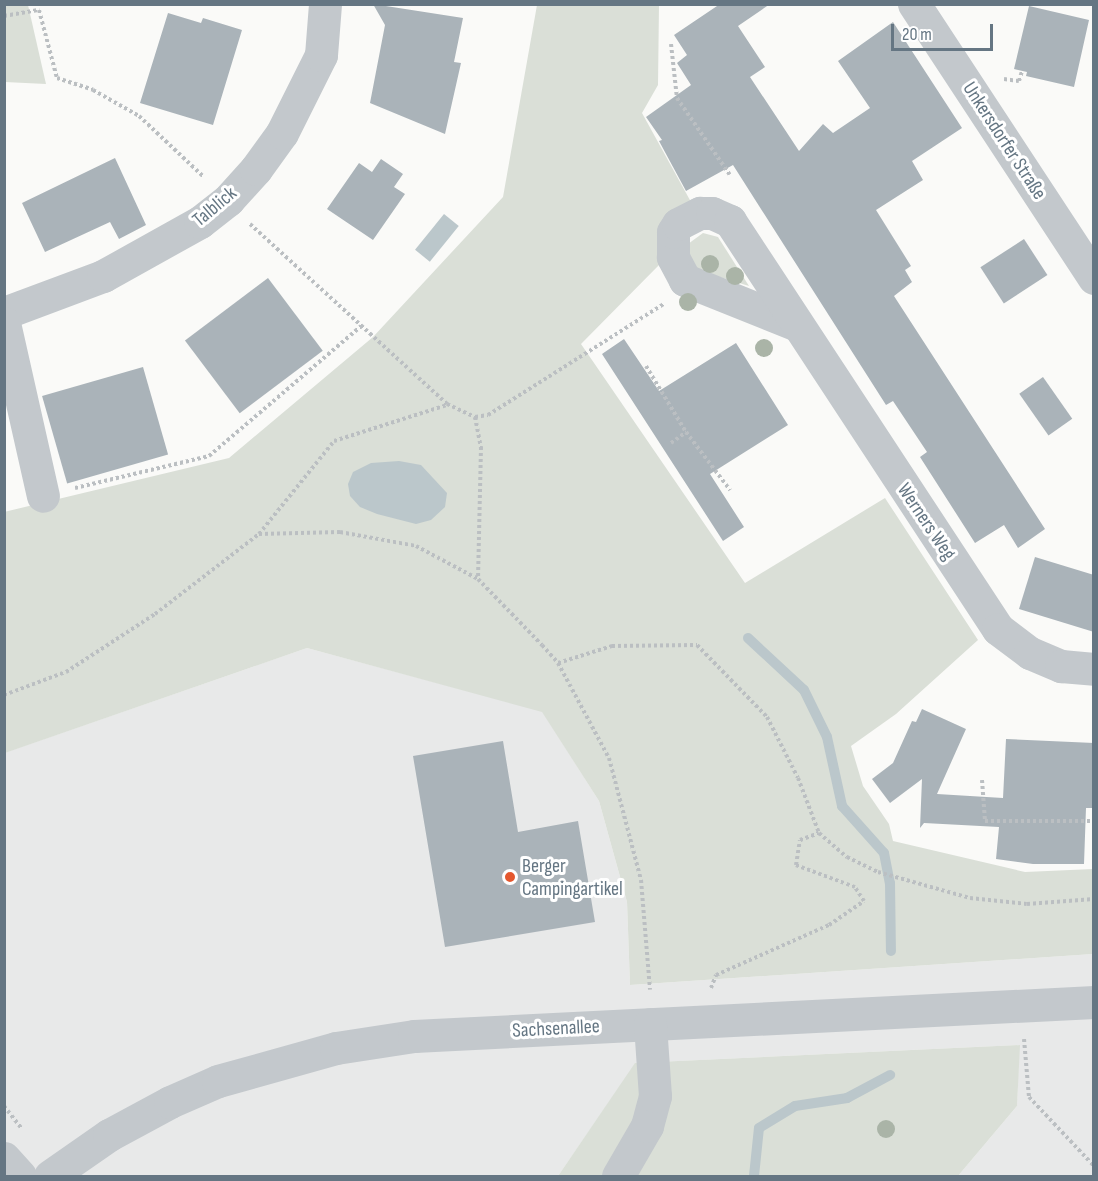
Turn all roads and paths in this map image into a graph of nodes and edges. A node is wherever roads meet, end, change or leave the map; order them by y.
1 (324, 4) edge
2 (914, 4) edge
3 (4, 16) edge
4 (671, 44) dead end
5 (1022, 71) dead end
6 (1004, 79) dead end
7 (729, 175) dead end
8 (206, 179) dead end
9 (245, 220) dead end
10 (1094, 278) edge
11 (694, 284) junction
12 (4, 313) edge
13 (4, 322) edge
14 (797, 325) junction
15 (361, 326) junction
16 (646, 366) dead end
17 (447, 404) junction
18 (475, 417) junction
19 (686, 432) junction
20 (671, 443) dead end
21 (730, 490) dead end
22 (43, 496) joint
23 (259, 534) junction
24 (478, 579) junction
25 (558, 663) junction
26 (1094, 669) edge
27 (4, 695) edge
28 (982, 780) dead end
29 (1094, 821) edge
30 (819, 833) junction
31 (1094, 899) edge
32 (711, 988) dead end
33 (1094, 1002) edge
34 (650, 1024) junction
35 (1024, 1039) dead end
36 (4, 1106) edge
37 (24, 1131) dead end
38 (4, 1158) edge
39 (1094, 1167) edge
40 (20, 1176) edge
41 (50, 1176) edge
42 (618, 1176) edge

1 - 12 street, Talblick
2 - 10 street, Unkersdorfer Straße
3 - 8 path
4 - 7 path
5 - 6 path
9 - 15 path
11 - 14 street, Werners Weg
11 - 14 street, Werners Weg
11 - 18 path
13 - 22 street
14 - 26 street, Werners Weg
15 - 17 path
15 - 22 path
16 - 19 path
17 - 18 path
17 - 23 path
18 - 24 path
19 - 20 path
19 - 21 path
23 - 24 path
23 - 27 path
24 - 25 path
25 - 30 path
25 - 34 path
28 - 29 path
30 - 31 path
30 - 32 path
33 - 34 street, Sachsenallee
34 - 41 street, Sachsenallee
34 - 42 street
35 - 39 path
36 - 37 path
38 - 40 street

